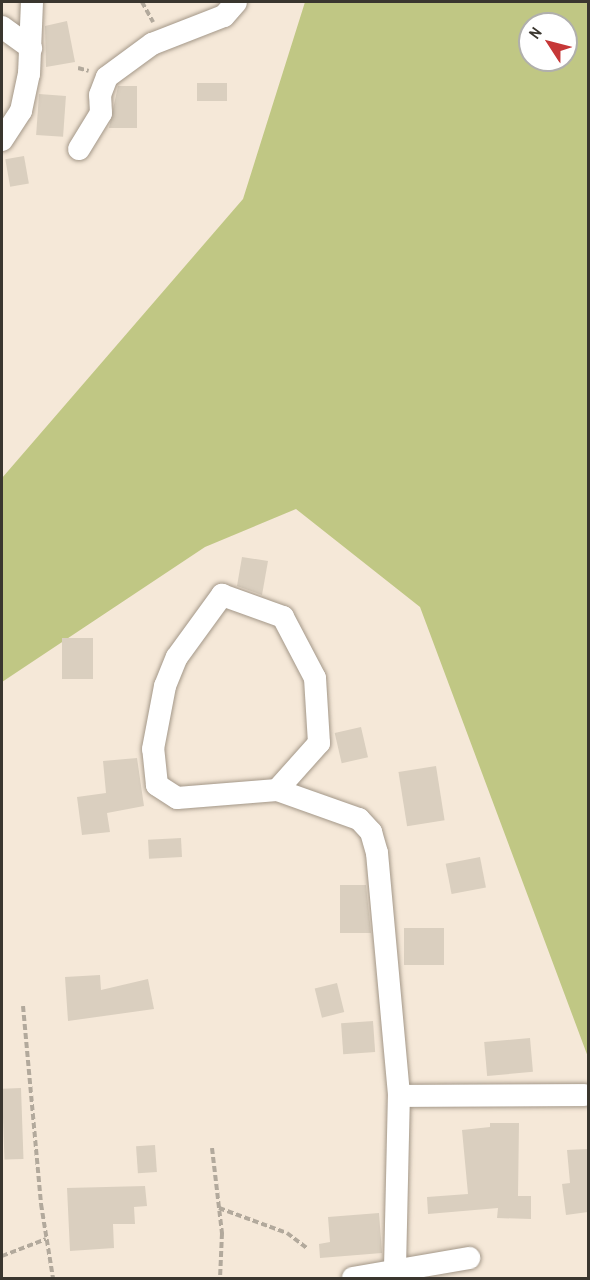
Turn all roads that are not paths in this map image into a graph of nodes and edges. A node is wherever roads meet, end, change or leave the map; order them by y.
1 (32, 2) edge
2 (236, 2) edge
3 (2, 27) edge
4 (31, 48) junction
5 (2, 140) edge
6 (80, 149) dead end
7 (277, 790) junction
8 (584, 1095) dead end
9 (399, 1096) junction
10 (469, 1258) dead end
11 (395, 1268) junction
12 (353, 1278) edge

1 - 4 street
2 - 6 street
3 - 4 street
4 - 5 street
7 - 7 street
7 - 9 street
8 - 9 street
9 - 11 street
10 - 11 street
11 - 12 street

